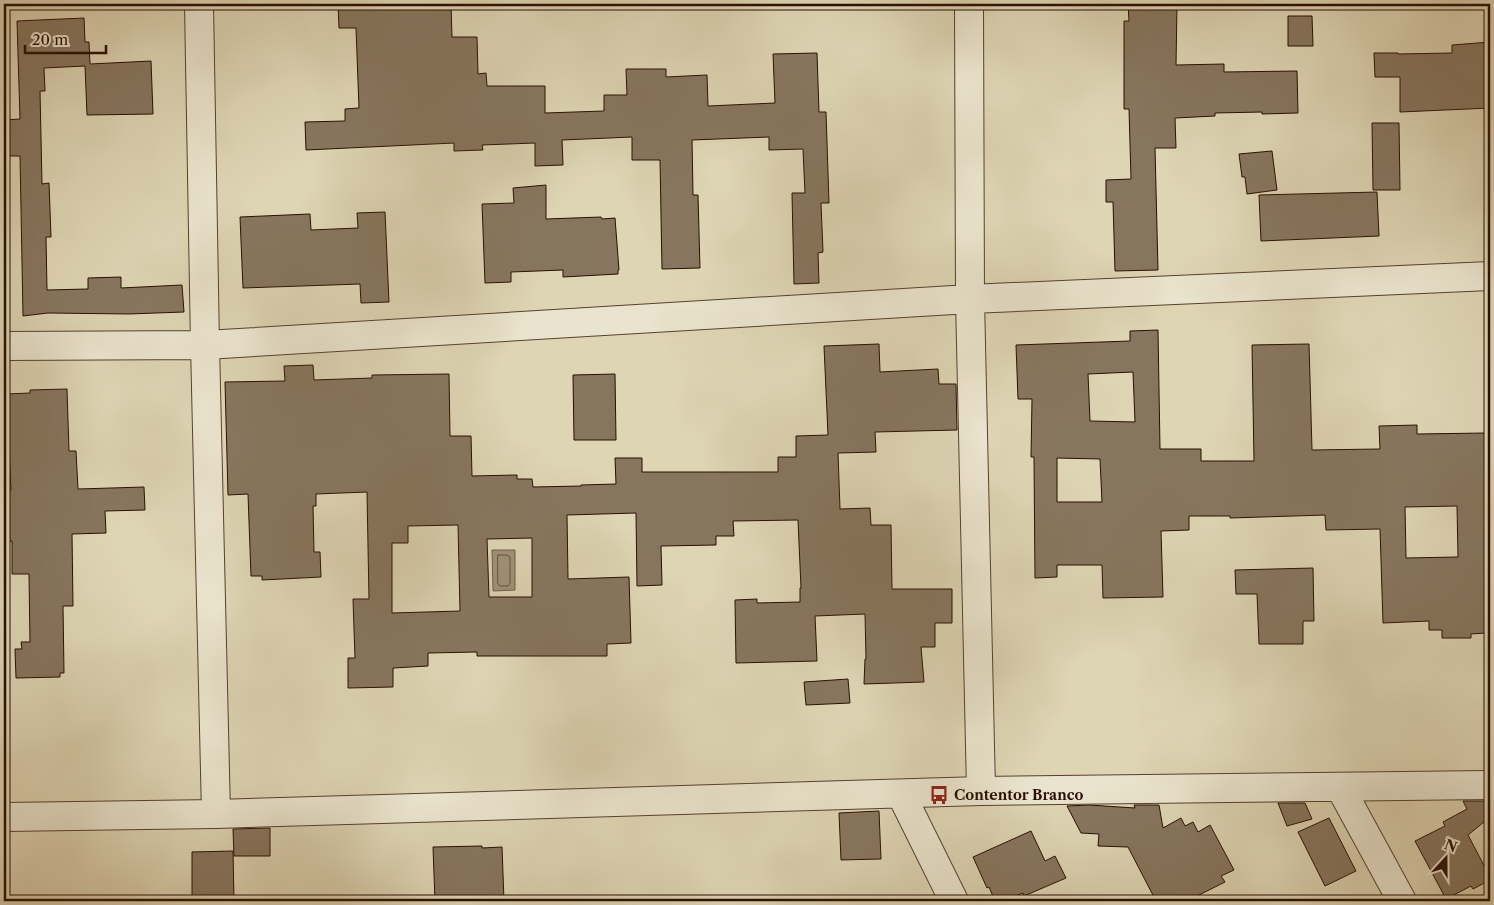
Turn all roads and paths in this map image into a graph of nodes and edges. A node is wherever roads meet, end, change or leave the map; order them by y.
1 (199, 4) edge
2 (968, 4) edge
3 (1490, 276) edge
4 (970, 299) junction
5 (205, 345) junction
6 (4, 346) edge
7 (1490, 785) edge
8 (1340, 787) junction
9 (980, 791) junction
10 (901, 794) junction
11 (216, 814) junction
12 (4, 817) edge
13 (954, 901) edge
14 (1402, 901) edge

1 - 5 street
2 - 4 street
3 - 4 street
4 - 5 street
4 - 9 street
5 - 6 street
5 - 11 street
7 - 8 street
8 - 9 street
8 - 14 street
9 - 10 street
10 - 11 street
10 - 13 street
11 - 12 street

